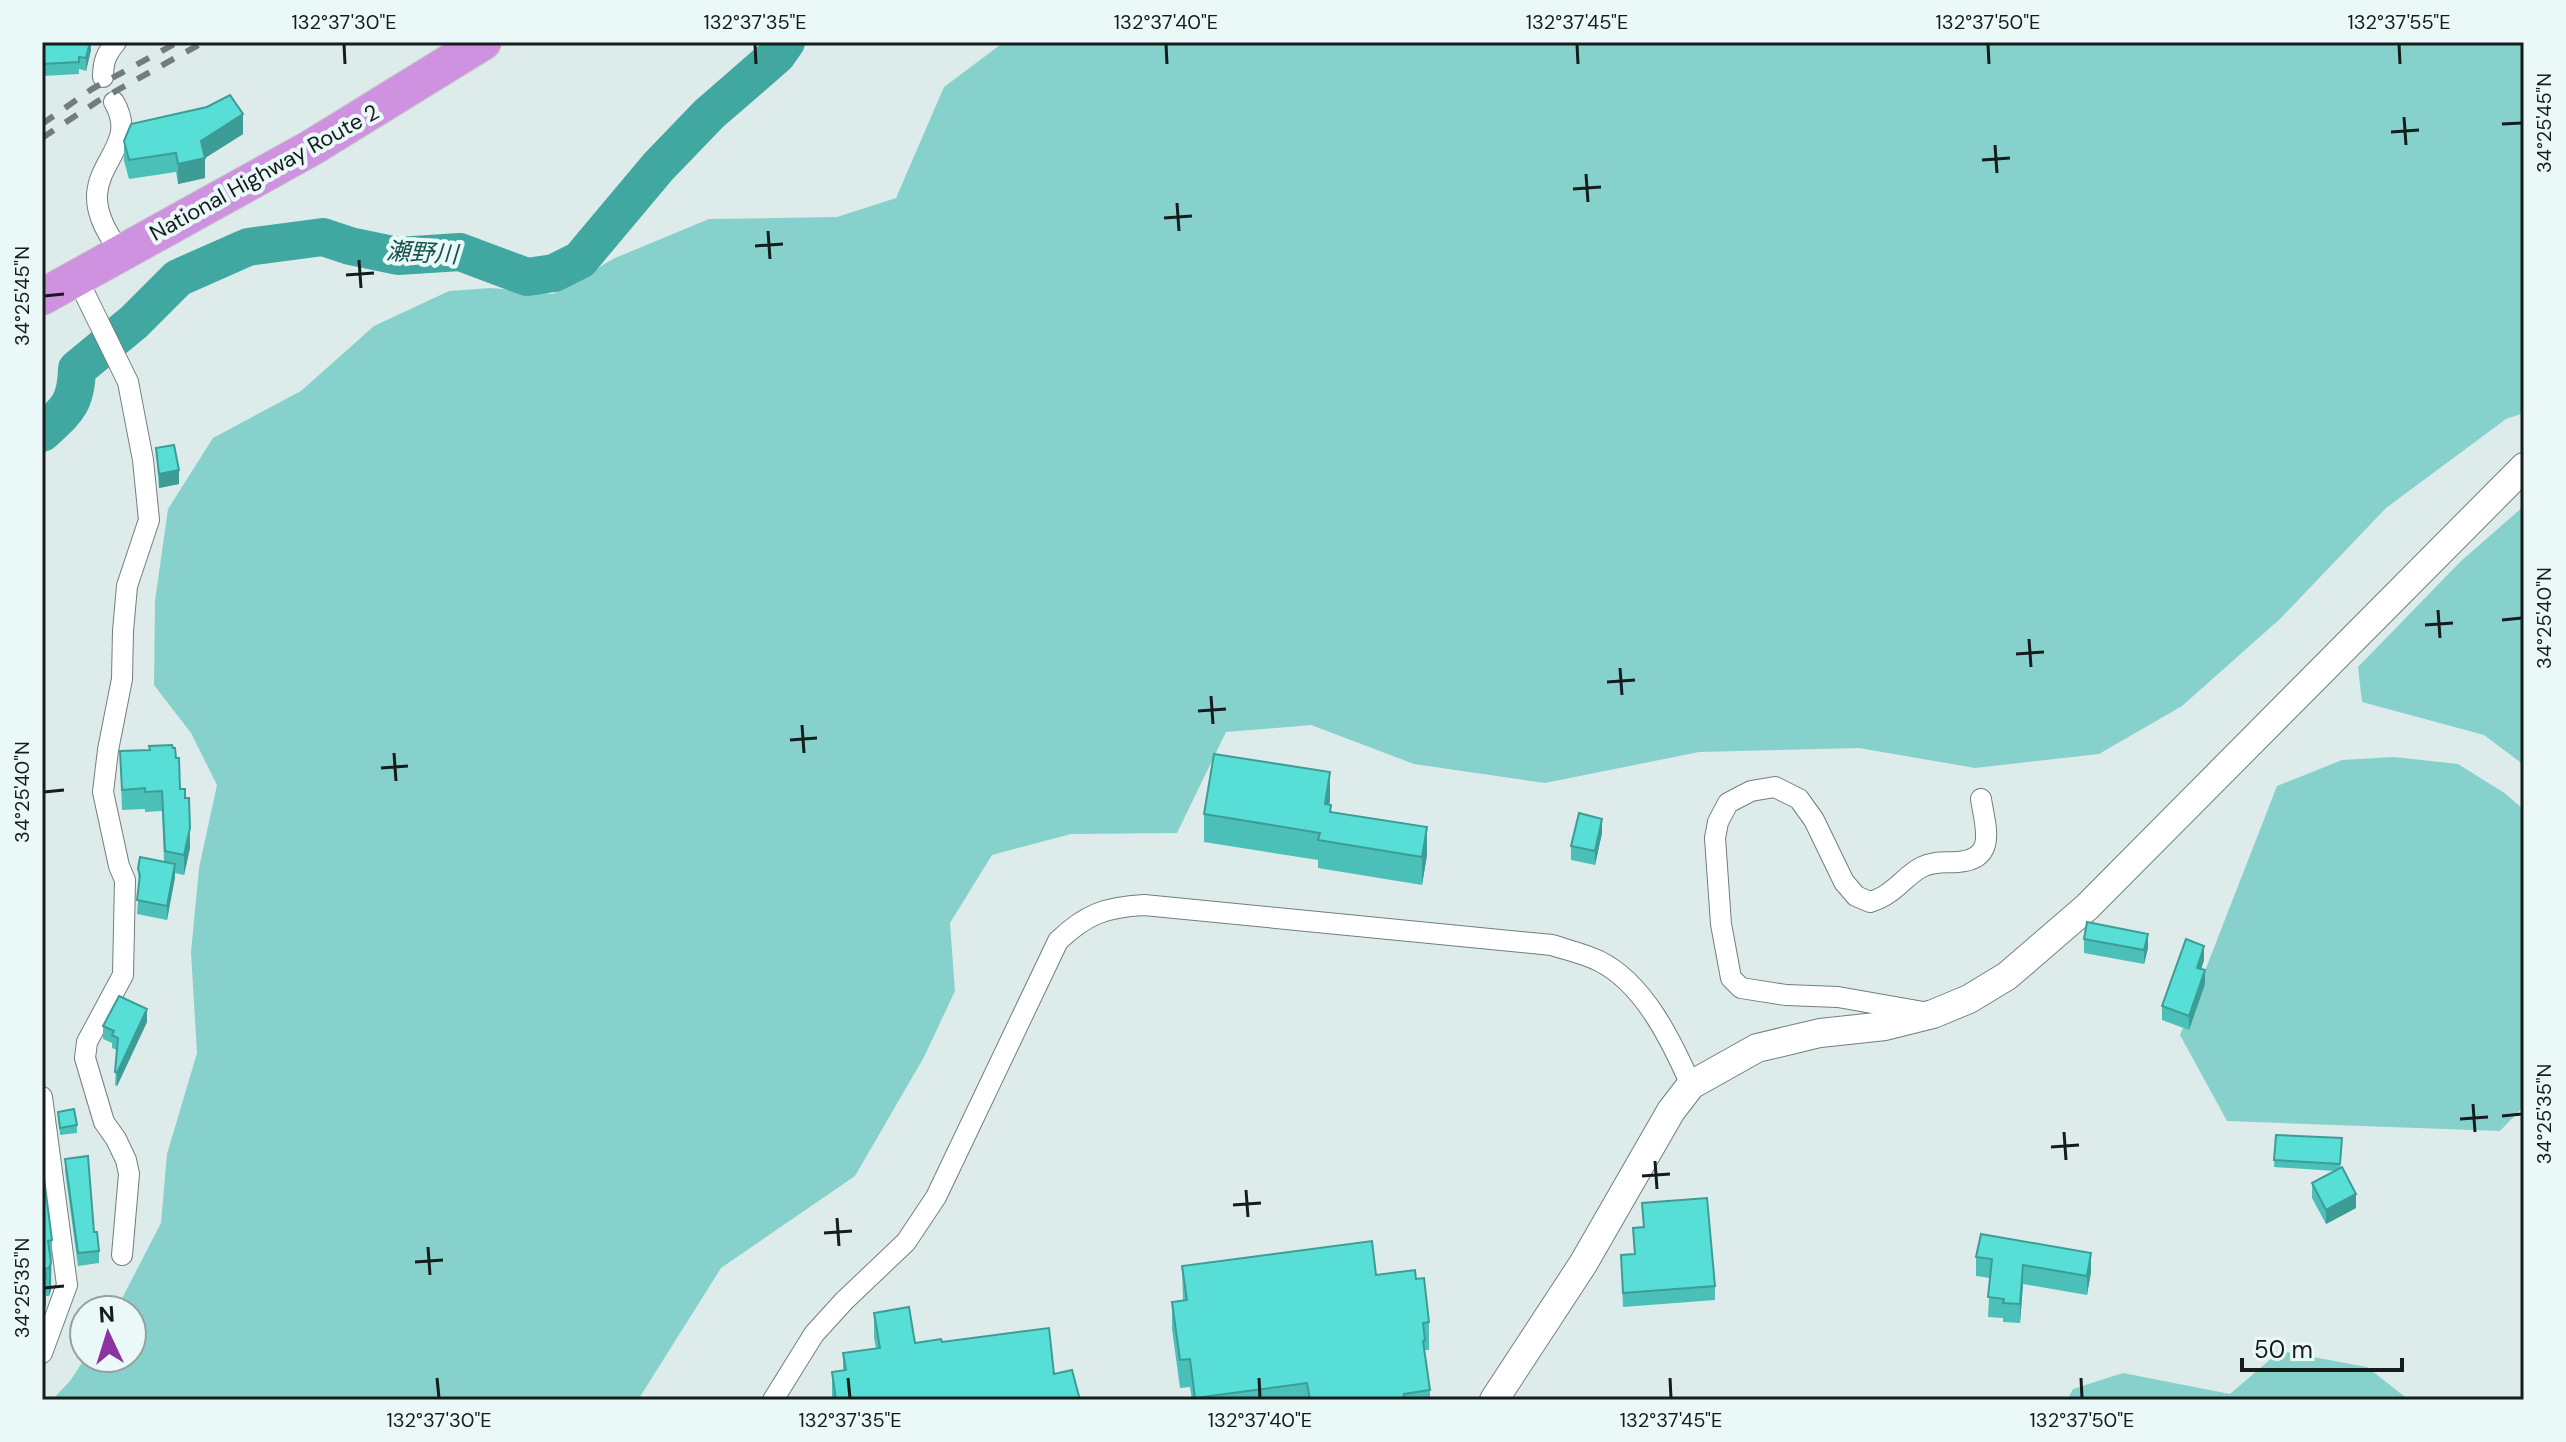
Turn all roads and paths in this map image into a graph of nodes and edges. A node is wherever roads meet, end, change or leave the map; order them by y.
1 (116, 42) edge
2 (483, 42) edge
3 (103, 77) dead end
4 (114, 102) dead end
5 (120, 252) junction
6 (77, 278) junction
7 (42, 297) edge
8 (2524, 467) edge
9 (1981, 799) dead end
10 (1933, 1014) junction
11 (1691, 1085) junction
12 (42, 1097) edge
13 (122, 1255) dead end
14 (42, 1353) edge
15 (773, 1400) edge
16 (1494, 1400) edge

1 - 3 street
2 - 5 highway, National Highway Route 2
4 - 5 street
5 - 6 highway, National Highway Route 2
6 - 7 highway, National Highway Route 2
6 - 13 street
8 - 10 street
9 - 10 street
10 - 11 street
11 - 15 street
11 - 16 street
12 - 14 street

